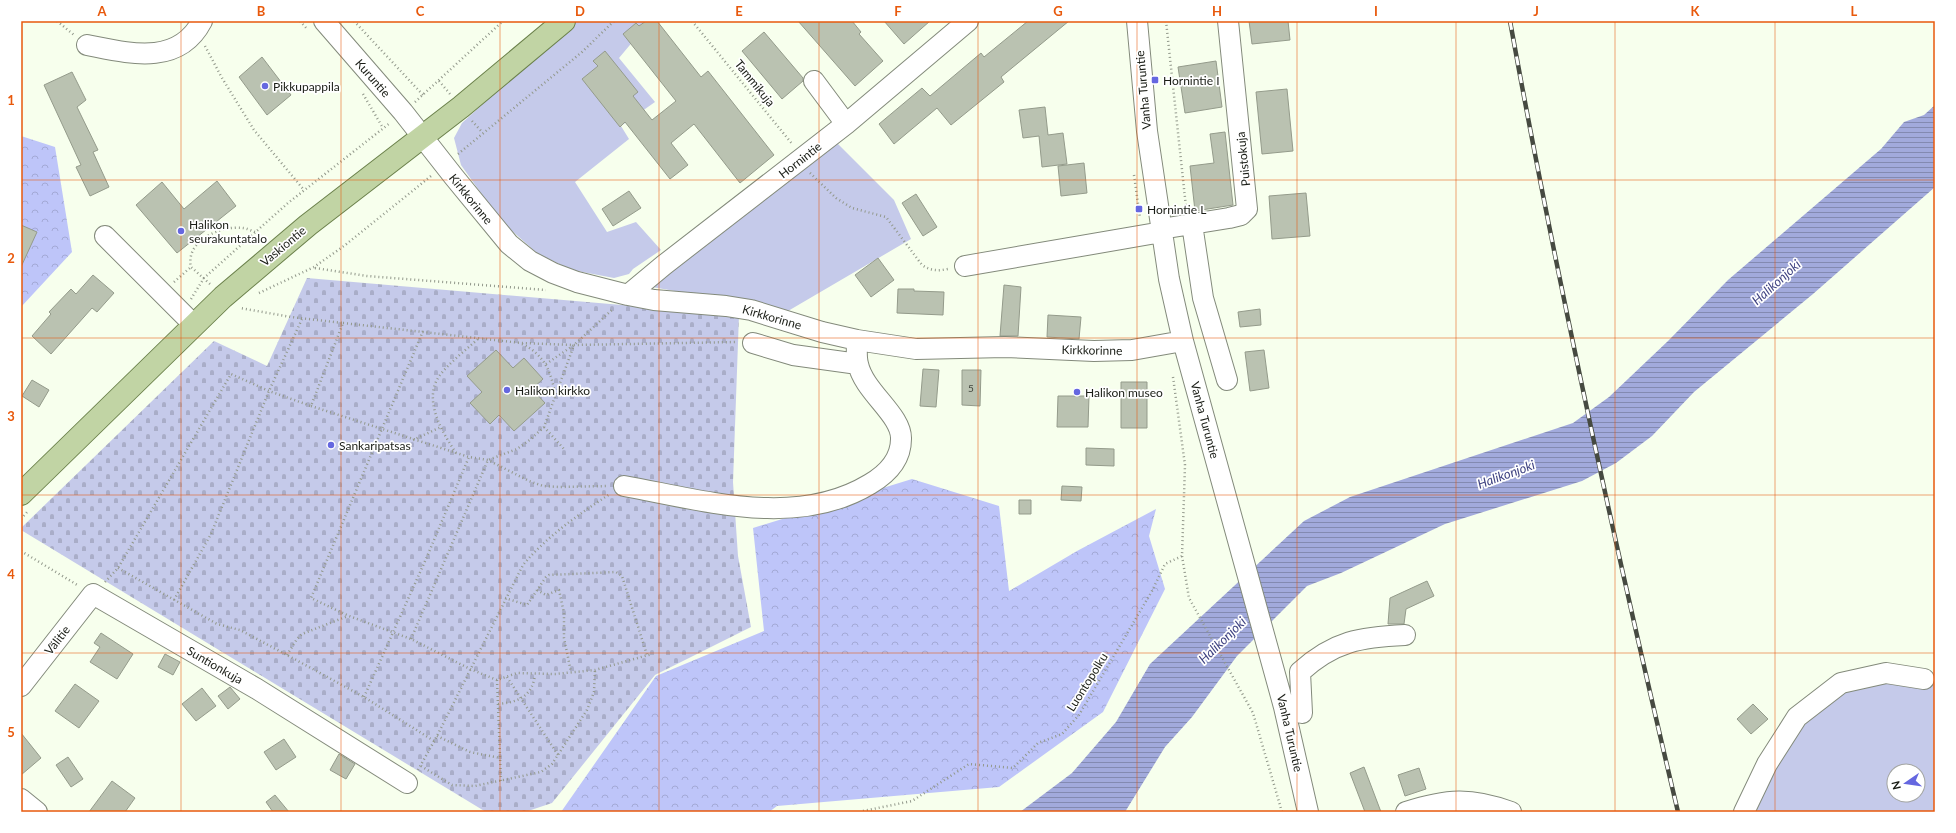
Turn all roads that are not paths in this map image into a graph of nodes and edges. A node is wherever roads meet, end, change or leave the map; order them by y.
1 (324, 21) edge
2 (564, 21) edge
3 (968, 21) edge
4 (1137, 21) edge
5 (1228, 21) edge
6 (200, 26) edge
7 (87, 45) road end
8 (814, 81) dead end
9 (846, 124) junction
10 (422, 135) junction
11 (1192, 224) junction
12 (1162, 230) junction
13 (105, 236) dead end
14 (965, 266) road end
15 (624, 299) junction
16 (194, 325) junction
17 (806, 327) junction
18 (857, 340) junction
19 (1183, 341) junction
20 (753, 343) road end
21 (793, 355) junction
22 (858, 364) junction
23 (1227, 380) dead end
24 (624, 486) road end
25 (26, 501) edge
26 (93, 594) joint
27 (1406, 635) dead end
28 (1924, 679) dead end
29 (21, 686) edge
30 (1293, 710) junction
31 (407, 783) road end
32 (21, 799) edge
33 (37, 812) edge
34 (1308, 812) edge
35 (1406, 812) edge
36 (1511, 812) edge
37 (1744, 812) edge

1 - 10 street, Kuruntie
2 - 10 main road, Vaskiontie
3 - 9 street, Hornintie
4 - 12 street, Vanha Turuntie
5 - 11 street, Puistokuja
6 - 7 street
8 - 9 street
9 - 15 street, Hornintie
10 - 15 street, Kirkkorinne
10 - 16 main road, Vaskiontie
11 - 12 street, Puistokuja
11 - 23 street
12 - 14 street, Puistokuja
12 - 19 street, Vanha Turuntie
13 - 16 street
15 - 17 street, Kirkkorinne
16 - 25 main road, Vaskiontie
17 - 18 street, Kirkkorinne
17 - 21 street
18 - 19 street, Kirkkorinne
18 - 22 street
19 - 30 street, Vanha Turuntie
20 - 21 street
21 - 22 street
22 - 24 street
26 - 29 street, Välitie
26 - 31 street, Suntionkuja
27 - 30 street
28 - 37 street
30 - 34 street, Vanha Turuntie
32 - 33 street
35 - 36 street

